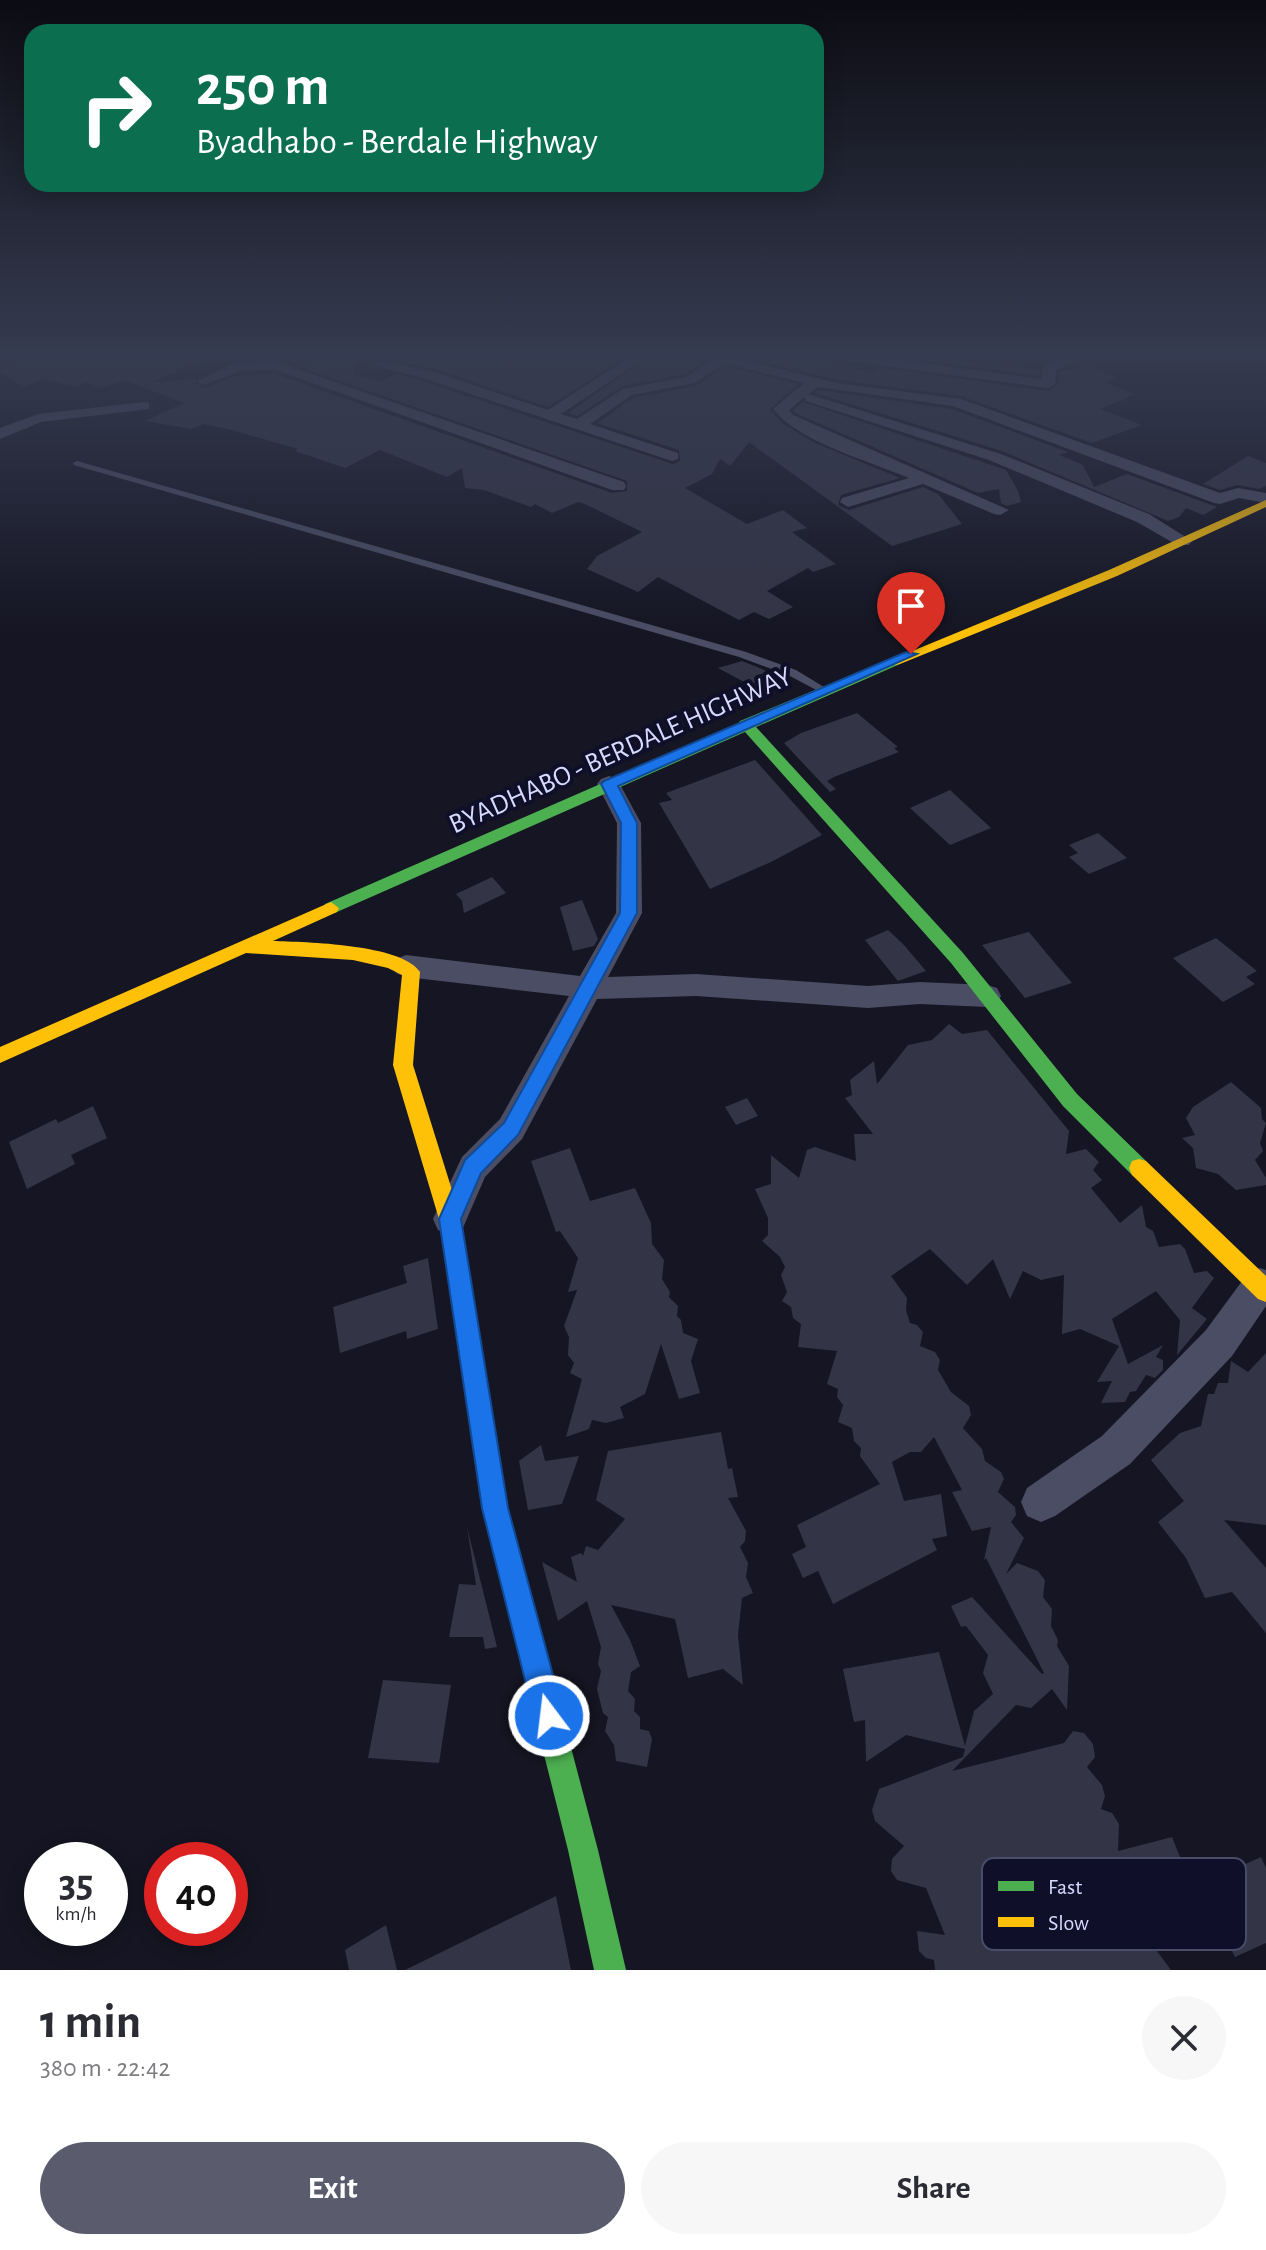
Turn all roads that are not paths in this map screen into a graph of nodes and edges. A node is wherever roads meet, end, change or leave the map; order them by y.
1 (506, 449) edge
2 (653, 449) edge
3 (854, 449) edge
4 (970, 449) edge
5 (1084, 449) edge
6 (672, 456) dead end
7 (77, 463) dead end
8 (639, 476) dead end
9 (925, 478) junction
10 (1266, 501) edge
11 (848, 502) dead end
12 (1000, 510) dead end
13 (1183, 541) junction
14 (824, 690) junction
15 (745, 724) junction
16 (609, 784) junction
17 (247, 947) junction
18 (406, 966) junction
19 (589, 988) junction
20 (987, 996) junction
21 (0, 1055) edge
22 (450, 1219) junction
23 (1263, 1288) edge
24 (1041, 1502) dead end
25 (610, 1970) edge

1 - 8 street
2 - 6 street
3 - 9 street
4 - 13 street
5 - 10 street
7 - 14 lane
9 - 11 street
9 - 12 street
10 - 13 main road, BYADHABO - BERDALE HIGHWAY
13 - 14 main road, BYADHABO - BERDALE HIGHWAY
14 - 15 main road, BYADHABO - BERDALE HIGHWAY
15 - 16 main road, BYADHABO - BERDALE HIGHWAY
15 - 20 main road
16 - 17 main road, BYADHABO - BERDALE HIGHWAY
16 - 19 street
17 - 18 main road
17 - 21 main road, BYADHABO - BERDALE HIGHWAY
18 - 19 street
18 - 22 main road
19 - 20 street
19 - 22 street
20 - 23 main road
22 - 25 main road
23 - 24 street

